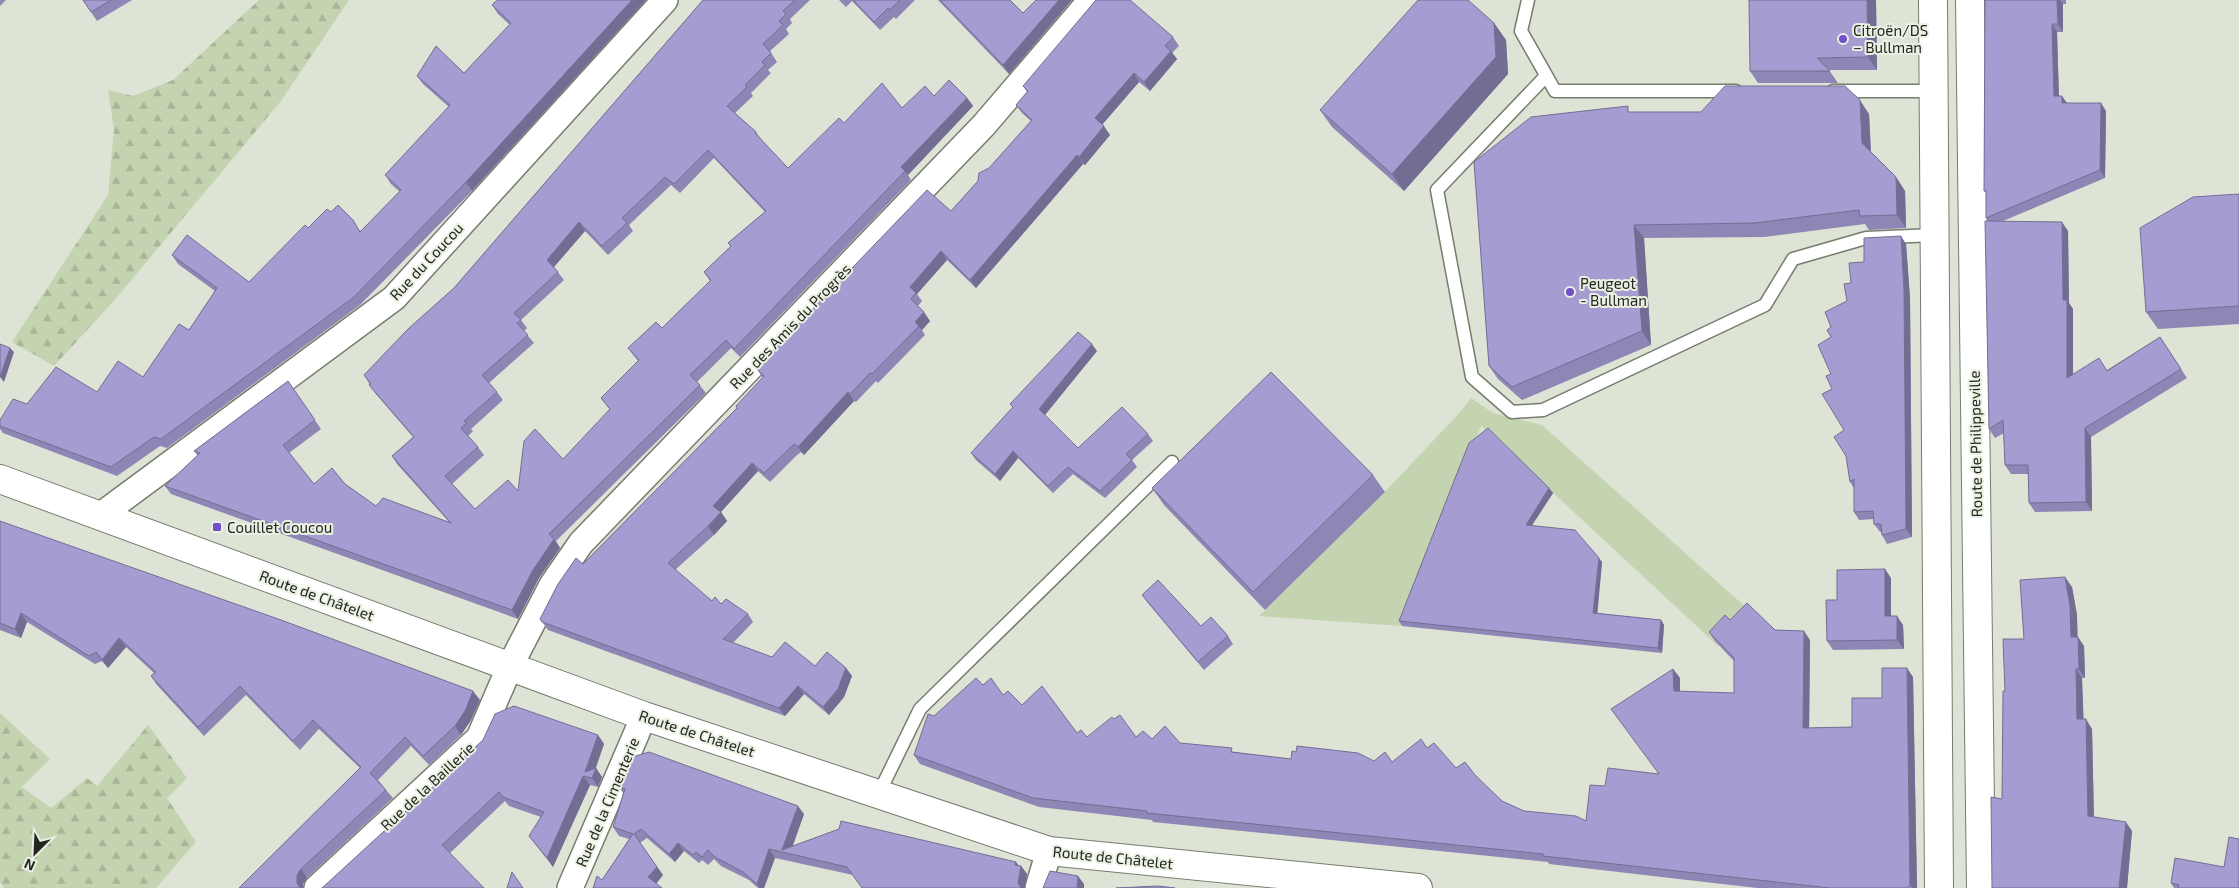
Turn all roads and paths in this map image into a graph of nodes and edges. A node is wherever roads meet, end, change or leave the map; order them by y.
1 (665, 0) edge
2 (1092, 0) edge
3 (1528, 0) edge
4 (1933, 0) edge
5 (1970, 0) edge
6 (1546, 76) junction
7 (1933, 90) junction
8 (1744, 91) edge
9 (1824, 91) edge
10 (1934, 235) junction
11 (1172, 462) dead end
12 (0, 479) edge
13 (101, 515) junction
14 (510, 666) junction
15 (644, 716) junction
16 (879, 793) junction
17 (1049, 851) junction
18 (317, 888) edge
19 (570, 888) edge
20 (1038, 888) edge
21 (1418, 888) edge
22 (1939, 888) edge
23 (1981, 888) edge

1 - 13 street, Rue du Coucou
2 - 14 street, Rue des Amis du Progrès
3 - 6 lane
4 - 7 main road
5 - 23 main road, Route de Philippeville
6 - 8 lane
6 - 10 lane
7 - 9 lane
7 - 10 main road
10 - 22 main road
11 - 16 lane
12 - 13 main road, Route de Châtelet
13 - 14 main road, Route de Châtelet
14 - 15 main road, Route de Châtelet
14 - 18 street, Rue de la Baillerie
15 - 16 main road, Route de Châtelet
15 - 19 street, Rue de la Cimenterie
16 - 17 main road, Route de Châtelet
17 - 20 street
17 - 21 main road, Route de Châtelet

